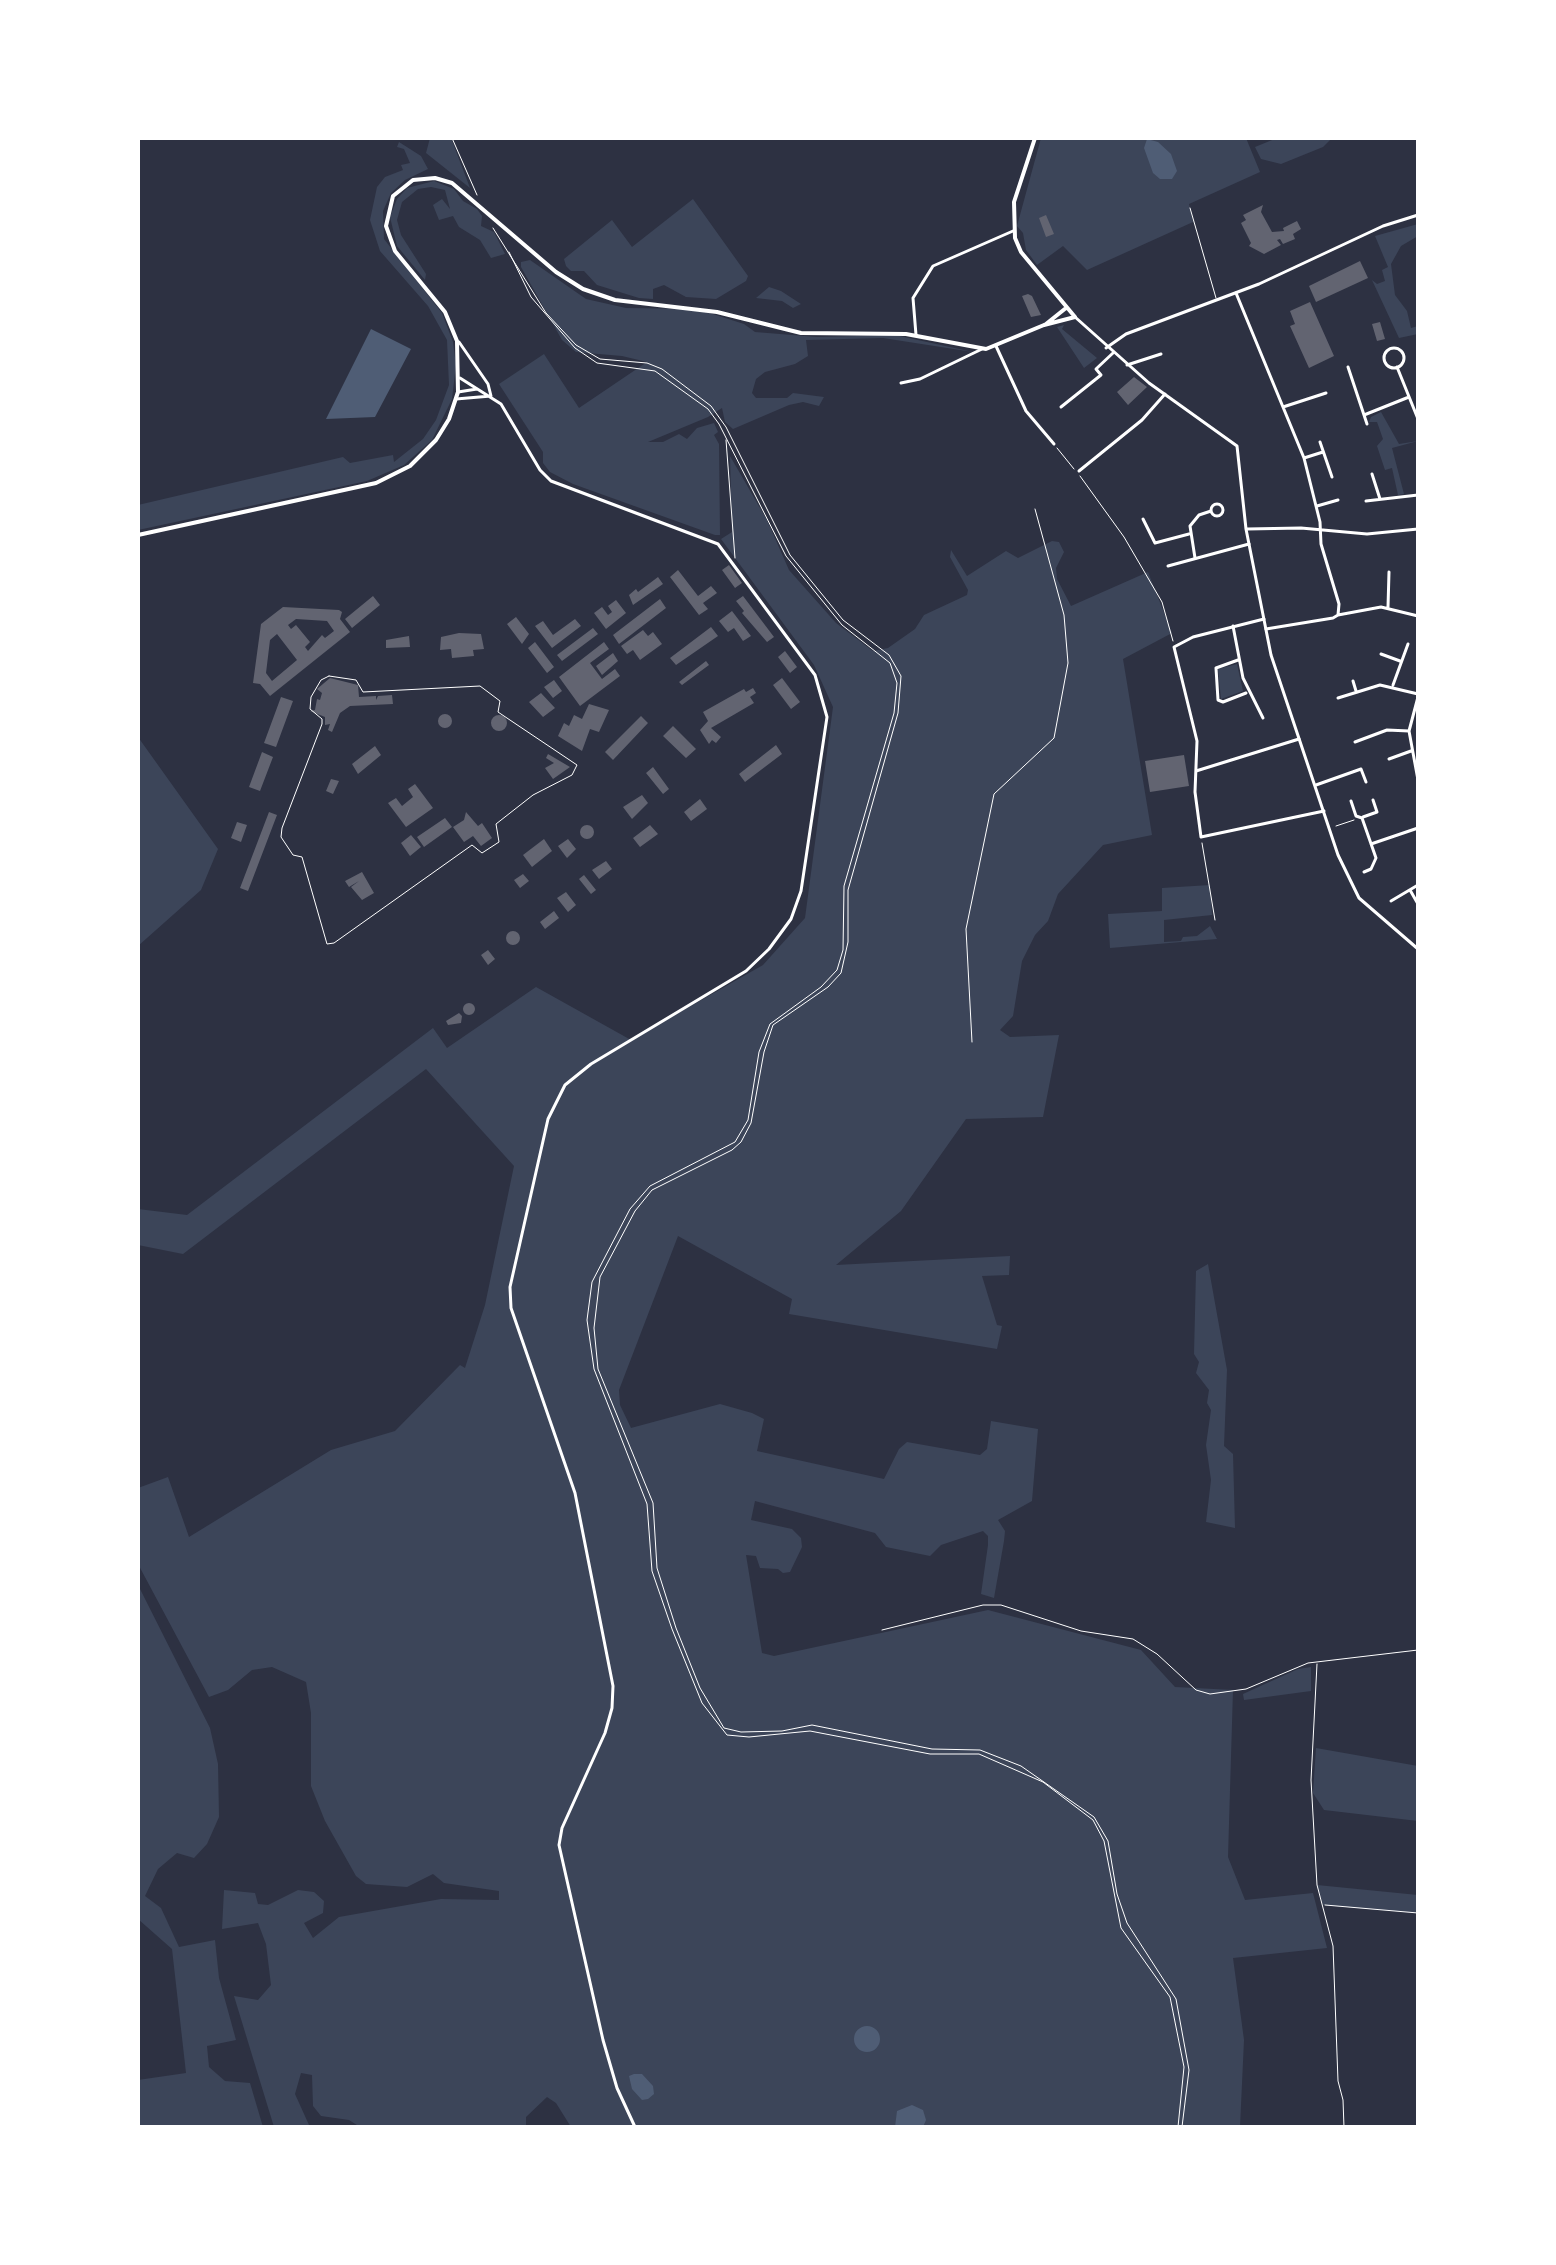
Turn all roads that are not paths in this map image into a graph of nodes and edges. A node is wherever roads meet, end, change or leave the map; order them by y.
1 (1035, 138) edge
2 (1190, 208) dead end
3 (1418, 215) edge
4 (1013, 231) junction
5 (1236, 293) junction
6 (1217, 301) junction
7 (1066, 308) junction
8 (1075, 317) junction
9 (1044, 325) junction
10 (916, 335) junction
11 (457, 341) junction
12 (996, 346) junction
13 (1106, 348) junction
14 (982, 349) junction
15 (1113, 353) junction
16 (1161, 354) dead end
17 (1127, 365) junction
18 (1348, 367) dead end
19 (1397, 367) junction
20 (460, 378) junction
21 (901, 383) dead end
22 (477, 389) junction
23 (458, 392) junction
24 (1326, 393) dead end
25 (1165, 394) junction
26 (491, 396) junction
27 (1409, 397) junction
28 (456, 399) junction
29 (1061, 407) dead end
30 (1283, 407) junction
31 (1364, 415) junction
32 (1418, 419) edge
33 (1367, 424) dead end
34 (1320, 442) dead end
35 (1054, 444) road end
36 (1323, 452) junction
37 (1304, 458) junction
38 (1079, 471) dead end
39 (1372, 474) dead end
40 (1332, 477) dead end
41 (1418, 495) edge
42 (1380, 499) junction
43 (1338, 500) dead end
44 (1366, 501) dead end
45 (1317, 506) junction
46 (1211, 511) dead end
47 (1143, 519) dead end
48 (1246, 529) junction
49 (1418, 529) edge
50 (1321, 531) junction
51 (1189, 534) junction
52 (138, 535) edge
53 (1249, 544) junction
54 (1195, 559) junction
55 (1168, 566) dead end
56 (1389, 572) dead end
57 (1388, 607) junction
58 (1338, 615) junction
59 (1418, 616) edge
60 (1264, 619) junction
61 (1233, 626) junction
62 (1266, 629) junction
63 (1408, 644) dead end
64 (1381, 654) dead end
65 (1238, 660) junction
66 (1400, 661) junction
67 (1353, 681) dead end
68 (1393, 686) junction
69 (1356, 691) junction
70 (1248, 692) junction
71 (1418, 695) edge
72 (1338, 698) dead end
73 (1263, 718) dead end
74 (1409, 731) junction
75 (1300, 738) junction
76 (1355, 742) dead end
77 (1411, 751) junction
78 (1389, 759) dead end
79 (1196, 771) junction
80 (1418, 780) edge
81 (1366, 782) dead end
82 (1316, 785) junction
83 (1373, 800) dead end
84 (1351, 801) dead end
85 (1324, 811) junction
86 (1361, 818) junction
87 (1418, 828) edge
88 (1371, 844) junction
89 (453, 862) joint
90 (1364, 872) dead end
91 (1418, 885) edge
92 (1409, 890) junction
93 (1391, 901) dead end
94 (1418, 904) edge
95 (1418, 947) edge
96 (635, 2127) edge

1 - 4 main road
2 - 6 lane
3 - 5 street
4 - 7 main road
4 - 10 street
5 - 6 street
5 - 30 street
6 - 13 street
7 - 8 main road
7 - 9 main road
8 - 9 main road
8 - 13 street
9 - 12 main road
10 - 11 main road
10 - 14 main road
11 - 20 main road
11 - 26 street
12 - 14 main road
12 - 35 street
13 - 15 street
14 - 21 street
15 - 17 street
15 - 29 street
16 - 17 street
17 - 25 street
18 - 31 street
19 - 19 street
19 - 27 street
20 - 22 street
20 - 23 main road
22 - 23 street
22 - 26 street
23 - 28 main road
24 - 30 street
25 - 38 street
25 - 48 street
26 - 28 street
26 - 96 street
27 - 31 street
27 - 32 street
28 - 52 main road
30 - 37 street
31 - 33 street
34 - 36 street
36 - 37 street
36 - 40 street
37 - 45 street
39 - 42 street
41 - 42 street
42 - 44 street
43 - 45 street
45 - 50 street
46 - 51 street
47 - 51 street
48 - 50 street
48 - 53 street
49 - 50 street
50 - 58 street
51 - 54 street
53 - 54 street
53 - 60 street
54 - 55 street
56 - 57 street
57 - 58 street
57 - 59 street
58 - 62 street
60 - 61 street
60 - 62 street
61 - 65 street
61 - 79 street
62 - 75 street
63 - 66 street
64 - 66 street
65 - 70 street
65 - 70 street
66 - 68 street
67 - 69 street
68 - 69 street
68 - 71 street
69 - 72 street
70 - 73 street
71 - 74 street
74 - 76 street
74 - 77 street
75 - 79 street
75 - 82 street
77 - 78 street
77 - 80 street
79 - 85 street
81 - 82 street
82 - 85 street
83 - 86 street
84 - 86 street
85 - 95 street
86 - 88 street
87 - 88 street
88 - 90 street
89 - 89 lane
91 - 92 street
92 - 93 street
92 - 94 street

